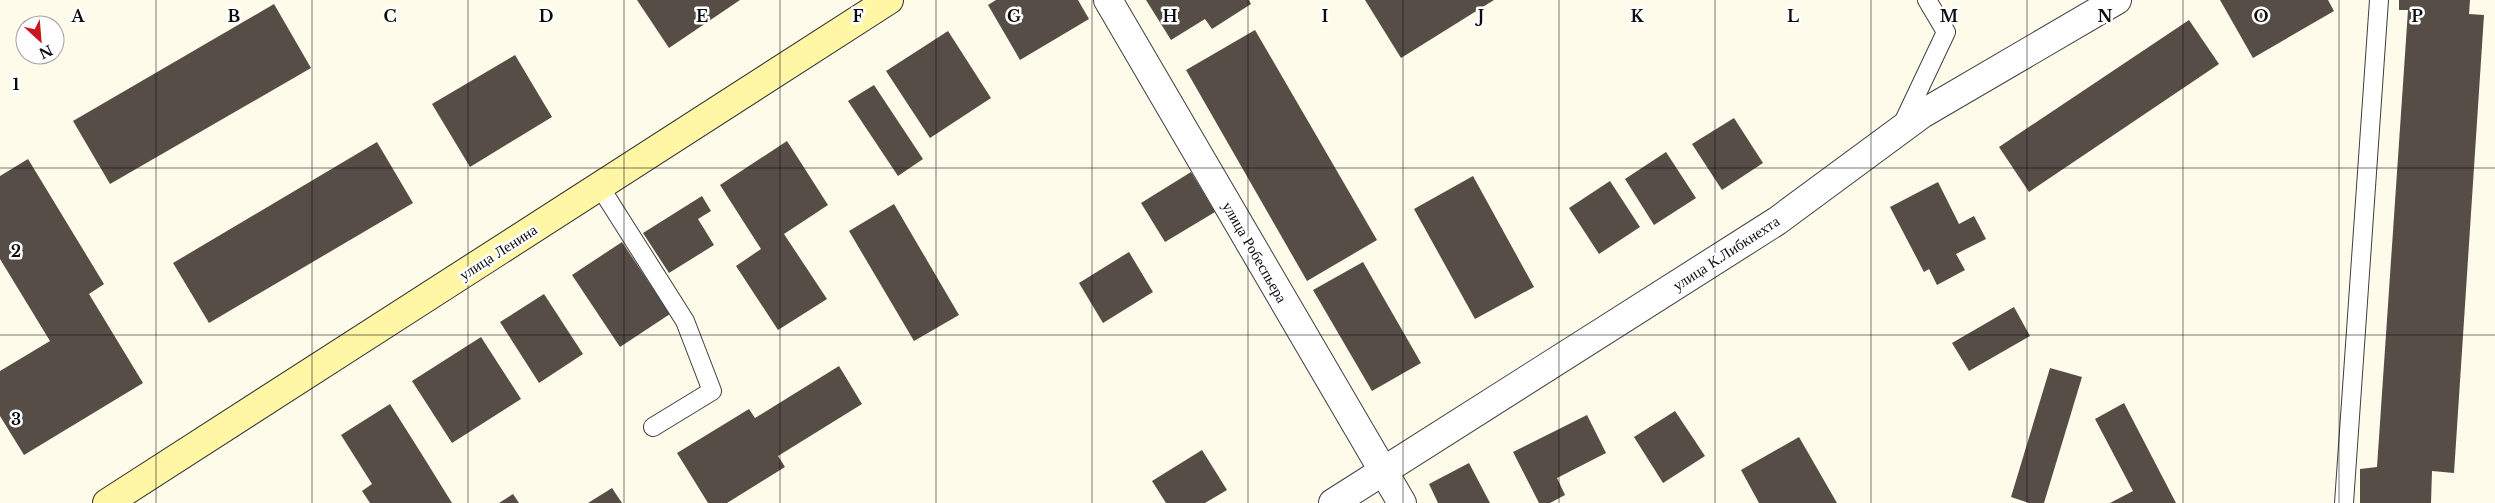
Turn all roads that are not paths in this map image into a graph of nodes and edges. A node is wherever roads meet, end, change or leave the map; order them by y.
1 (889, 0) edge
2 (1108, 0) edge
3 (1927, 0) edge
4 (2116, 0) edge
5 (2379, 0) edge
6 (1899, 132) junction
7 (600, 187) junction
8 (653, 427) dead end
9 (1383, 471) junction
10 (107, 503) edge
11 (1333, 503) edge
12 (1402, 503) edge
13 (2344, 503) edge

1 - 7 main road, улица Ленина
2 - 9 street, улица Робеспьера
3 - 6 lane
4 - 6 street, улица К.Либкнехта
5 - 13 lane
6 - 9 street, улица К.Либкнехта
7 - 8 lane
7 - 10 main road, улица Ленина
9 - 11 street, улица К.Либкнехта
9 - 12 street, улица Робеспьера

